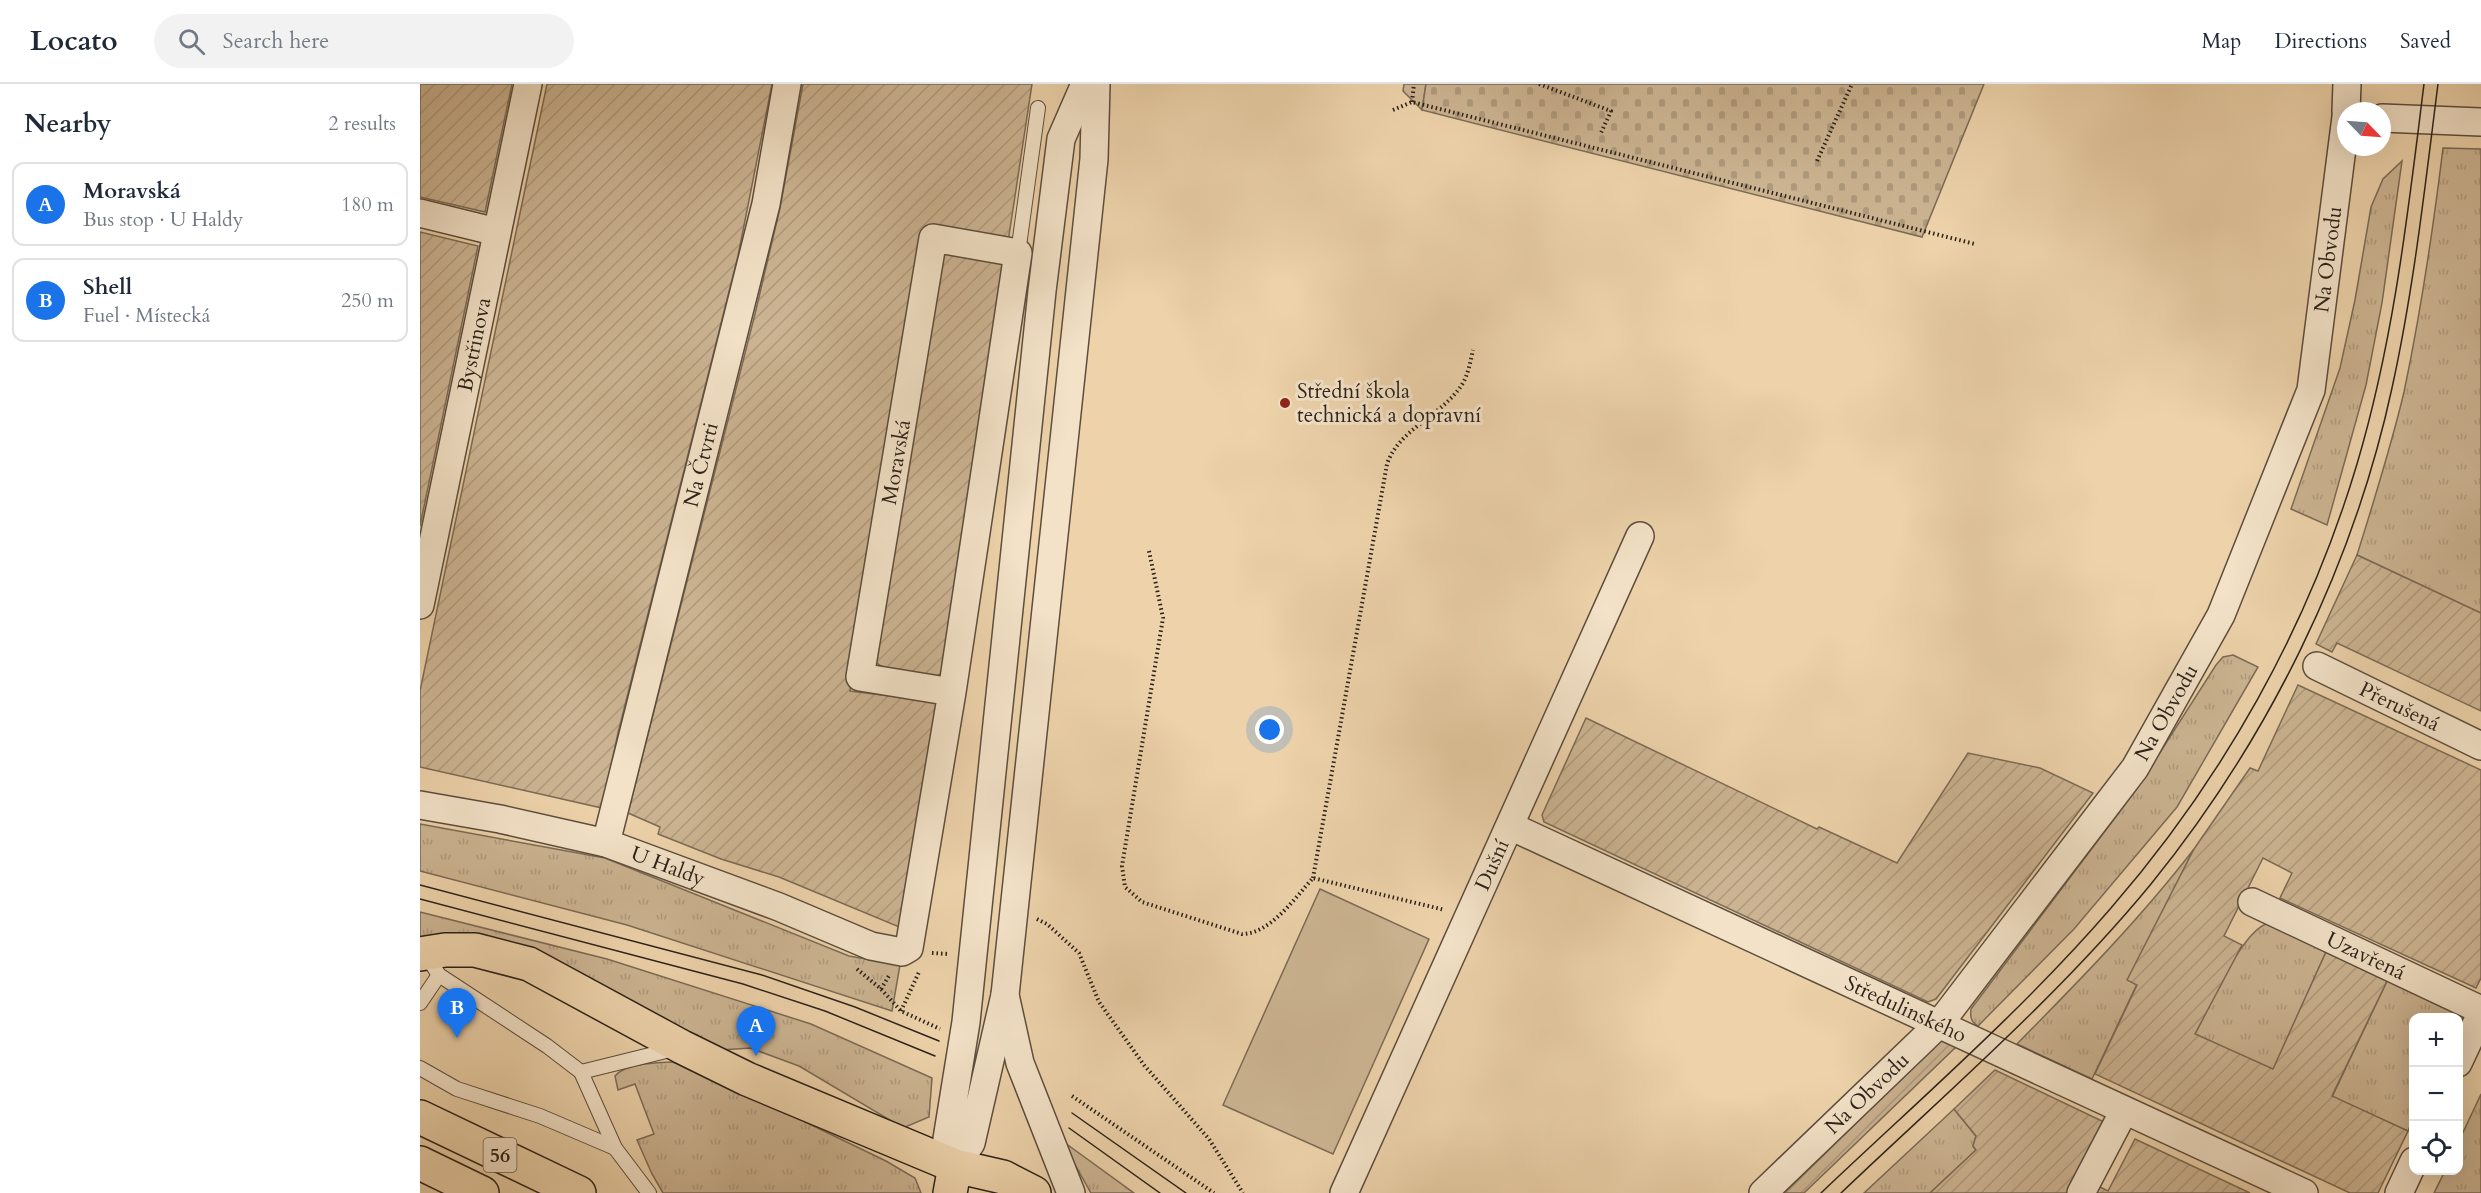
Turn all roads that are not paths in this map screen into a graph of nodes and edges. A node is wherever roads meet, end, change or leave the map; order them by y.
1 (528, 84) edge
2 (787, 84) edge
3 (1085, 84) edge
4 (1096, 84) edge
5 (2347, 84) edge
6 (2346, 102) edge
7 (1038, 108) dead end
8 (2391, 118) edge
9 (2476, 118) edge
10 (2341, 156) edge
11 (420, 213) edge
12 (497, 232) junction
13 (1018, 253) junction
14 (1640, 536) dead end
15 (420, 605) edge
16 (2317, 666) dead end
17 (952, 692) junction
18 (2481, 746) edge
19 (420, 805) edge
20 (1510, 826) junction
21 (606, 843) junction
22 (2252, 902) dead end
23 (428, 960) edge
24 (1005, 995) junction
25 (420, 1003) edge
26 (2481, 1012) edge
27 (1940, 1023) junction
28 (682, 1047) junction
29 (2463, 1052) edge
30 (420, 1068) edge
31 (581, 1072) junction
32 (2124, 1111) junction
33 (420, 1117) edge
34 (615, 1148) junction
35 (420, 1163) edge
36 (2409, 1172) edge
37 (953, 1180) edge
38 (482, 1193) edge
39 (579, 1193) edge
40 (650, 1193) edge
41 (1034, 1193) edge
42 (1071, 1193) edge
43 (1344, 1193) edge
44 (1763, 1193) edge
45 (2080, 1193) edge
46 (2304, 1193) edge
47 (2399, 1193) edge

1 - 12 street, Bystřinova
2 - 21 street, Na Čtvrti
3 - 37 street
4 - 24 street
5 - 6 street
7 - 13 lane
8 - 9 street
10 - 27 street, Na Obvodu
11 - 12 street
12 - 15 street, Bystřinova
13 - 17 street
13 - 17 street, Moravská
14 - 20 street, Dušní
16 - 18 street, Přerušená
17 - 21 street, U Haldy
19 - 21 street, U Haldy
20 - 27 street, Středulinského
20 - 43 street, Dušní
22 - 26 street, Uzavřená
23 - 25 lane
23 - 28 highway
23 - 31 lane
24 - 37 street
24 - 42 street
26 - 29 street
27 - 32 street, Středulinského
27 - 44 street, Na Obvodu
28 - 31 lane
28 - 37 highway
30 - 34 lane
31 - 34 lane
32 - 45 street
32 - 46 street, Středulinského
33 - 39 highway, 56
34 - 40 lane
35 - 38 highway, 56
36 - 47 street
37 - 41 highway

